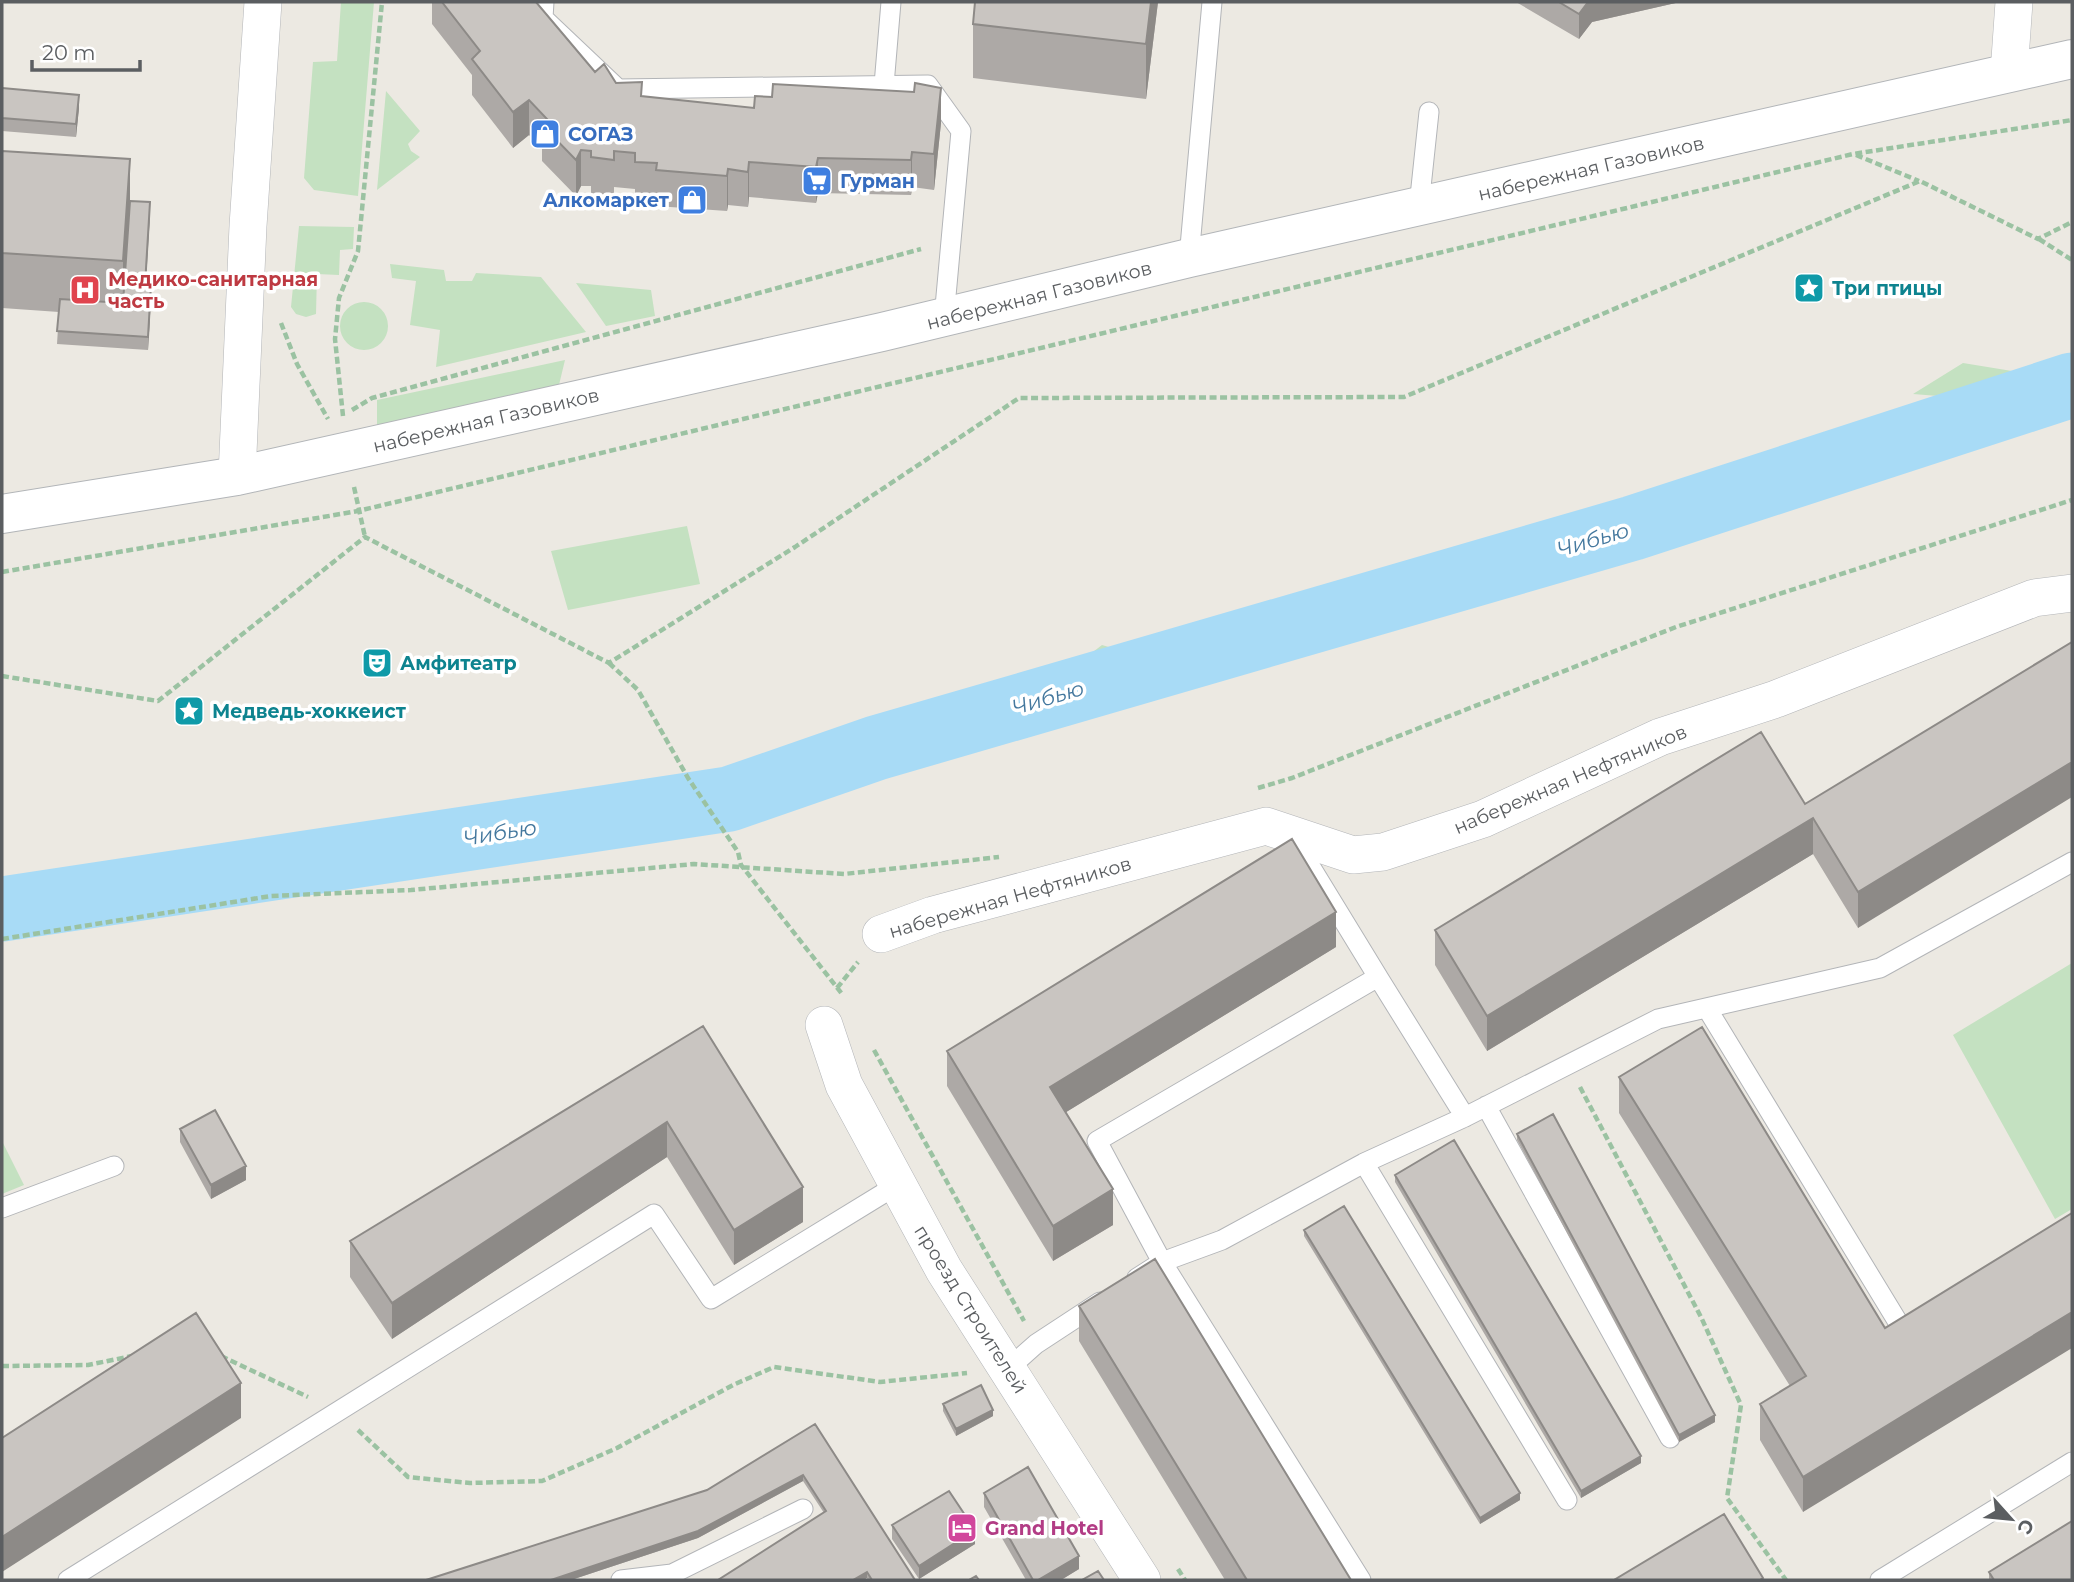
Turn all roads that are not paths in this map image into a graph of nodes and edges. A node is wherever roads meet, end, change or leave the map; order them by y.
1 (263, 2) edge
2 (544, 2) edge
3 (891, 2) edge
4 (1212, 2) edge
5 (2014, 2) edge
6 (2072, 59) edge
7 (2008, 74) junction
8 (884, 85) junction
9 (1429, 112) dead end
10 (1419, 206) junction
11 (1189, 258) junction
12 (944, 318) junction
13 (237, 476) junction
14 (2, 514) edge
15 (2072, 593) edge
16 (1290, 833) junction
17 (2072, 862) edge
18 (881, 934) road end
19 (1378, 977) junction
20 (1708, 1010) junction
21 (834, 1011) road end
22 (1486, 1106) junction
23 (1465, 1117) junction
24 (1364, 1163) junction
25 (114, 1166) dead end
26 (897, 1185) junction
27 (2, 1208) edge
28 (1163, 1262) junction
29 (1907, 1338) edge
30 (1008, 1369) junction
31 (1670, 1438) dead end
32 (2072, 1462) edge
33 (1567, 1500) dead end
34 (803, 1510) dead end
35 (68, 1580) edge
36 (621, 1580) edge
37 (1142, 1580) edge
38 (1361, 1580) edge
39 (1880, 1580) edge

1 - 13 street
2 - 8 lane
3 - 8 lane
4 - 11 lane
5 - 7 street
6 - 7 main road, набережная Газовиков
7 - 10 main road, набережная Газовиков
8 - 12 lane
9 - 10 lane
10 - 11 main road, набережная Газовиков
11 - 12 main road, набережная Газовиков
12 - 13 main road, набережная Газовиков
13 - 14 main road, набережная Газовиков
15 - 16 street, набережная Нефтяников
16 - 18 street, набережная Нефтяников
16 - 19 lane
17 - 20 lane
19 - 23 lane
19 - 28 lane
20 - 22 lane
20 - 29 lane
21 - 26 street, проезд Строителей
22 - 23 lane
22 - 31 lane
23 - 24 lane
24 - 28 lane
24 - 33 lane
25 - 27 lane
26 - 30 street, проезд Строителей
26 - 35 lane
28 - 30 lane
28 - 38 lane
30 - 37 street, проезд Строителей
32 - 39 lane
34 - 36 lane

